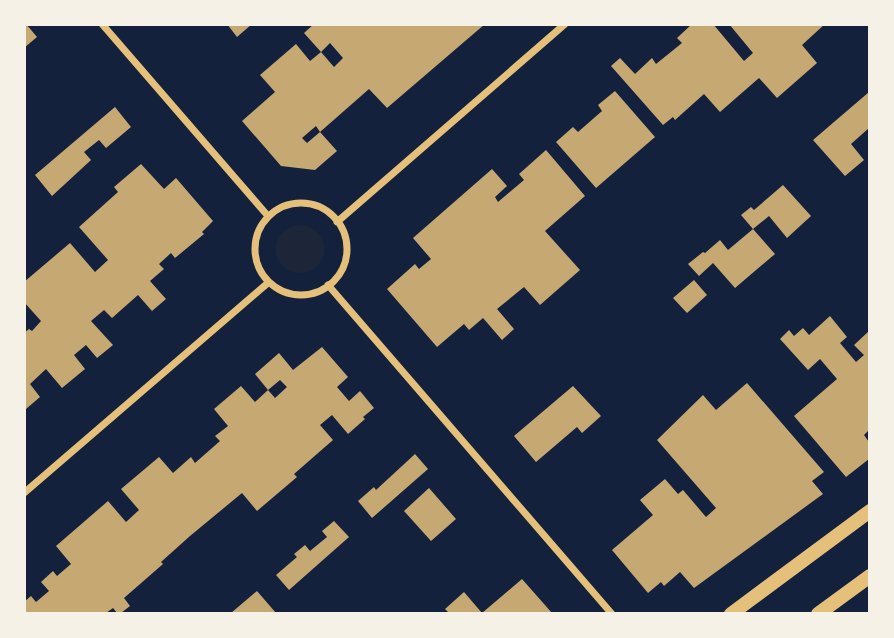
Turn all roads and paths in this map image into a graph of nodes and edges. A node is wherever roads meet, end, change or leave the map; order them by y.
1 (102, 24) edge
2 (565, 24) edge
3 (268, 216) junction
4 (337, 222) junction
5 (269, 282) junction
6 (328, 285) junction
7 (24, 494) edge
8 (870, 511) edge
9 (870, 576) edge
10 (612, 614) edge
11 (731, 614) edge
12 (818, 614) edge

1 - 3 street
2 - 4 street
3 - 4 street
3 - 5 street
4 - 6 street
5 - 6 street
5 - 7 street
6 - 10 street
8 - 11 main road
9 - 12 main road

